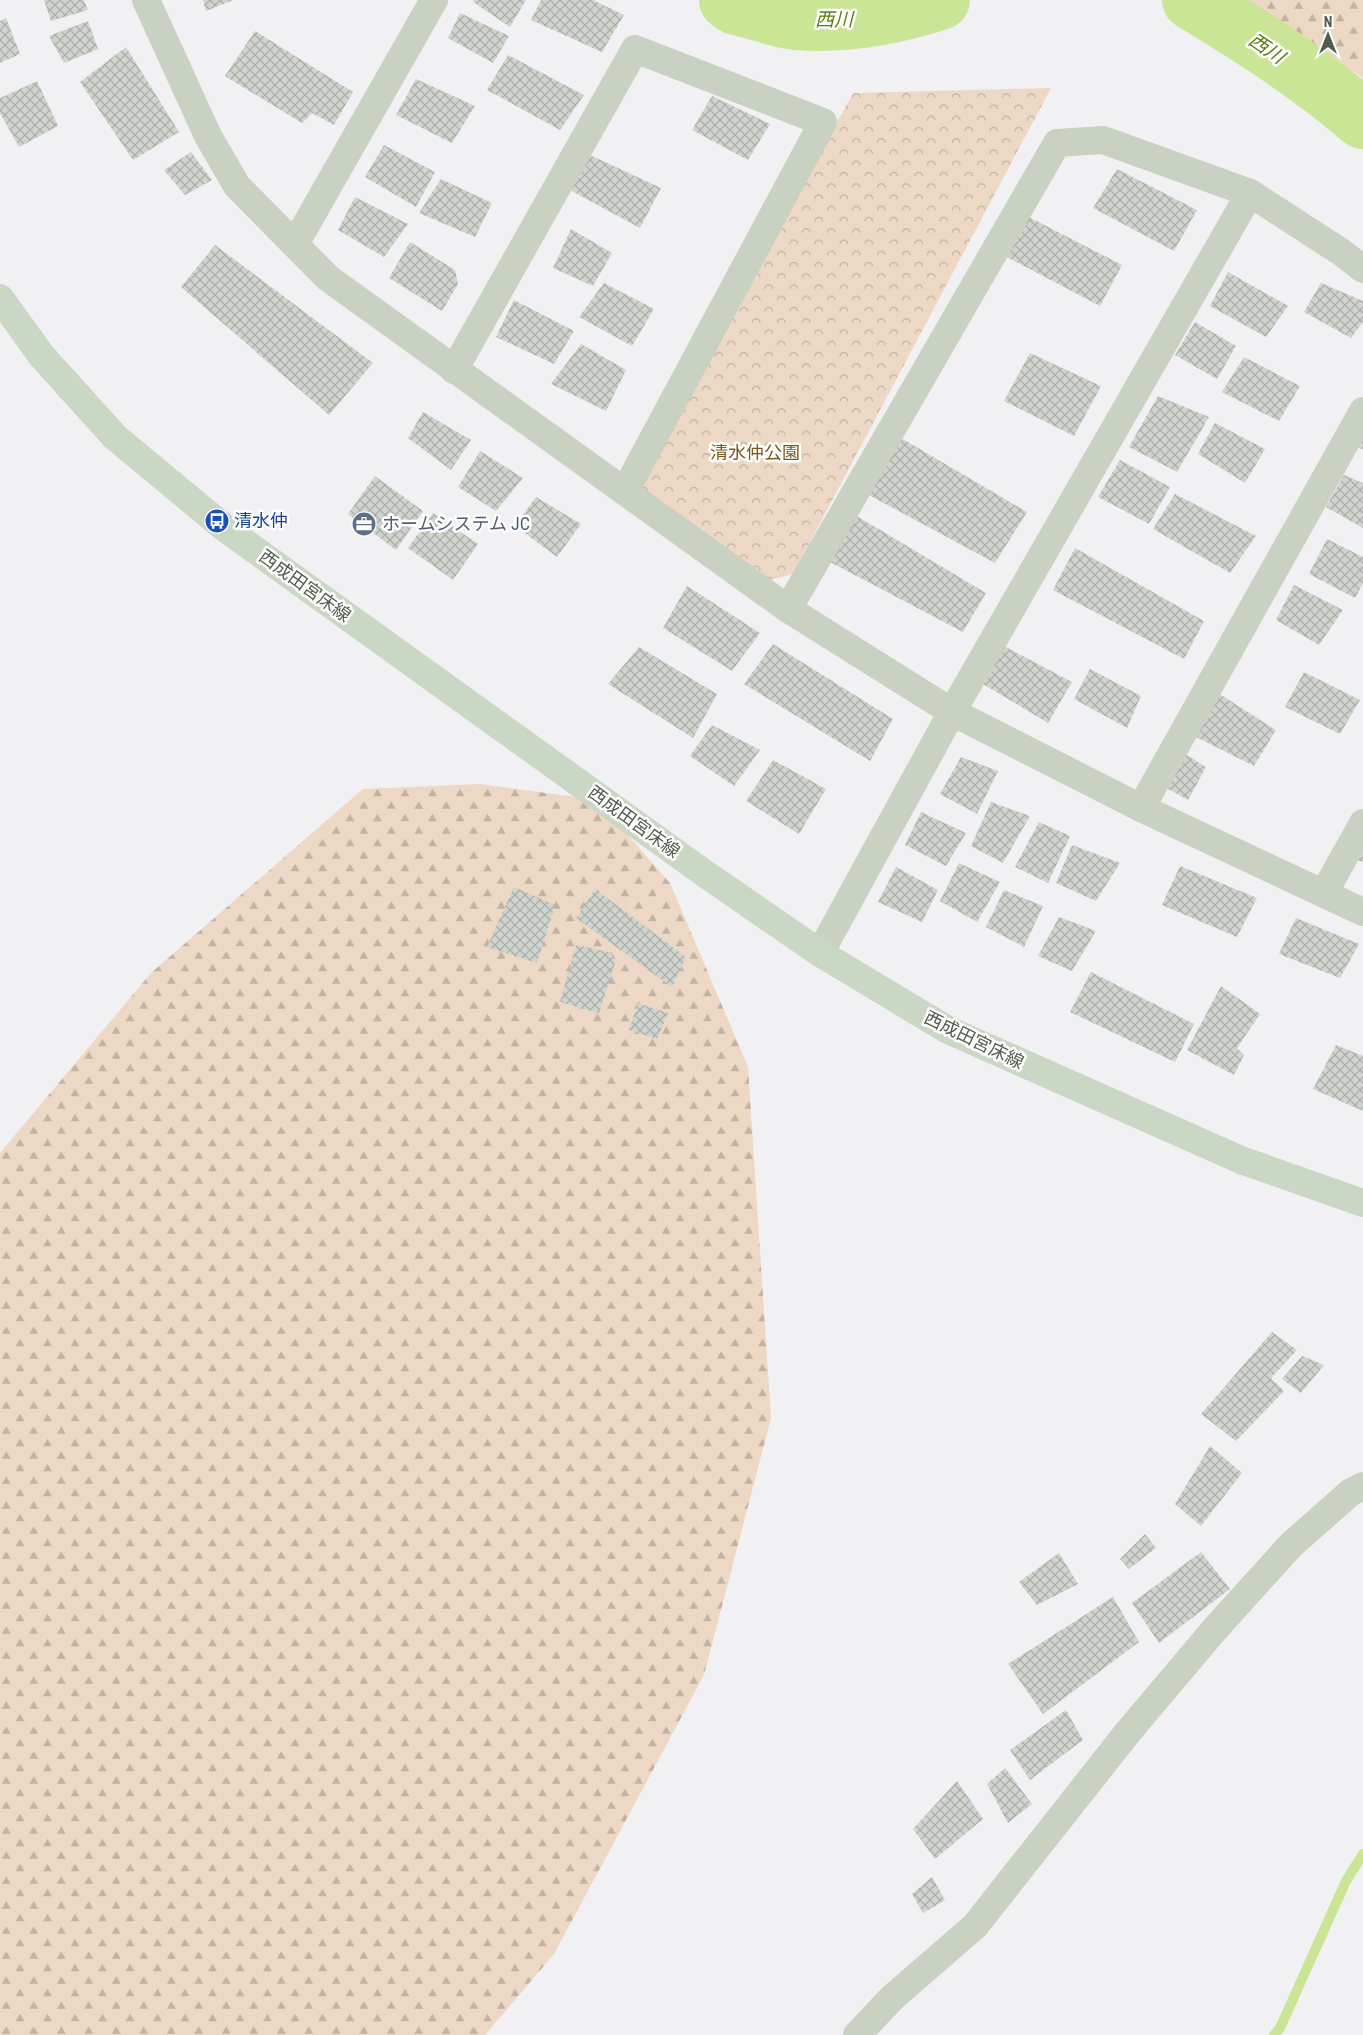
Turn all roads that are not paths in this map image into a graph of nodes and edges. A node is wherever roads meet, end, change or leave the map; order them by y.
1 (146, 0) edge
2 (434, 0) edge
3 (1250, 193) junction
4 (295, 244) junction
5 (1363, 268) edge
6 (0, 298) edge
7 (454, 370) junction
8 (1363, 411) edge
9 (625, 491) junction
10 (788, 609) junction
11 (952, 712) junction
12 (1141, 808) junction
13 (1363, 823) edge
14 (1324, 893) junction
15 (1363, 912) edge
16 (820, 953) junction
17 (1363, 1203) edge
18 (1363, 1486) edge
19 (857, 2035) edge

1 - 4 street
2 - 4 street
3 - 5 street
3 - 10 street
3 - 11 street
4 - 7 street
6 - 16 main road, 西成田宮床線
7 - 9 street
7 - 9 street
8 - 12 street
9 - 10 street
10 - 11 street
11 - 12 street
11 - 16 street
12 - 14 street
13 - 14 street
14 - 15 street
16 - 17 main road, 西成田宮床線
18 - 19 street

